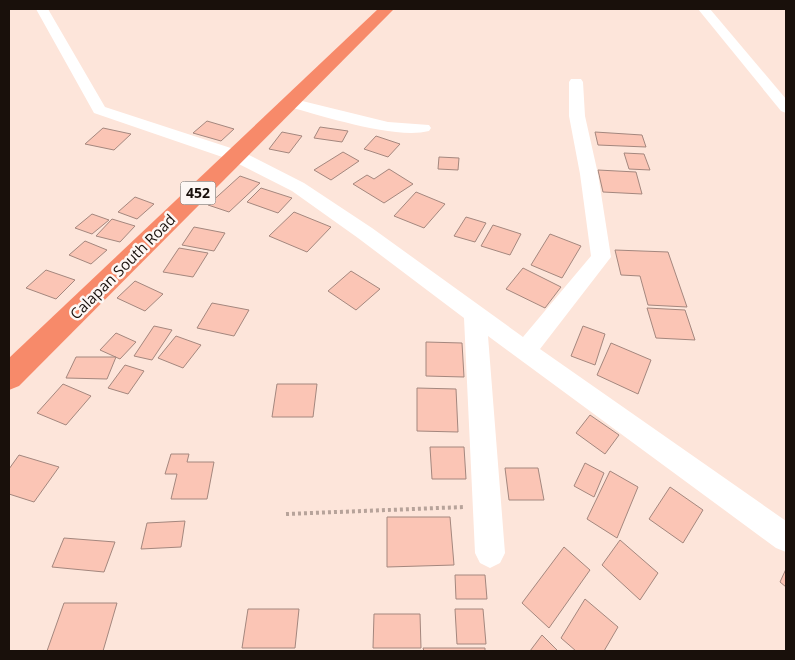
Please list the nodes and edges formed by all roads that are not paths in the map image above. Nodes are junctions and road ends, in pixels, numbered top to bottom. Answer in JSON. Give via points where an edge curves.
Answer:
{"nodes":[{"id":1,"x":42,"y":9,"type":"edge"},
{"id":2,"x":386,"y":9,"type":"edge"},
{"id":3,"x":704,"y":9,"type":"edge"},
{"id":4,"x":576,"y":82,"type":"dead end"},
{"id":5,"x":290,"y":103,"type":"junction"},
{"id":6,"x":786,"y":108,"type":"edge"},
{"id":7,"x":423,"y":128,"type":"dead end"},
{"id":8,"x":237,"y":156,"type":"junction"},
{"id":9,"x":475,"y":314,"type":"junction"},
{"id":10,"x":525,"y":351,"type":"junction"},
{"id":11,"x":9,"y":377,"type":"edge"},
{"id":12,"x":786,"y":538,"type":"edge"},
{"id":13,"x":490,"y":553,"type":"dead end"}],
"edges":[{"from":1,"to":8,"type":"street","via":[[99,110]]},
{"from":2,"to":5,"type":"highway","name":"Calapan South Road","number":"452"},
{"from":3,"to":6,"type":"street"},
{"from":4,"to":10,"type":"street","via":[[576,116],[589,174],[601,257]]},
{"from":5,"to":7,"type":"street","via":[[388,127]]},
{"from":5,"to":8,"type":"highway","name":"Calapan South Road","number":"452"},
{"from":8,"to":9,"type":"street","via":[[298,187]]},
{"from":8,"to":11,"type":"highway","name":"Calapan South Road","number":"452"},
{"from":9,"to":10,"type":"street"},
{"from":9,"to":13,"type":"street"},
{"from":10,"to":12,"type":"street"}]}
